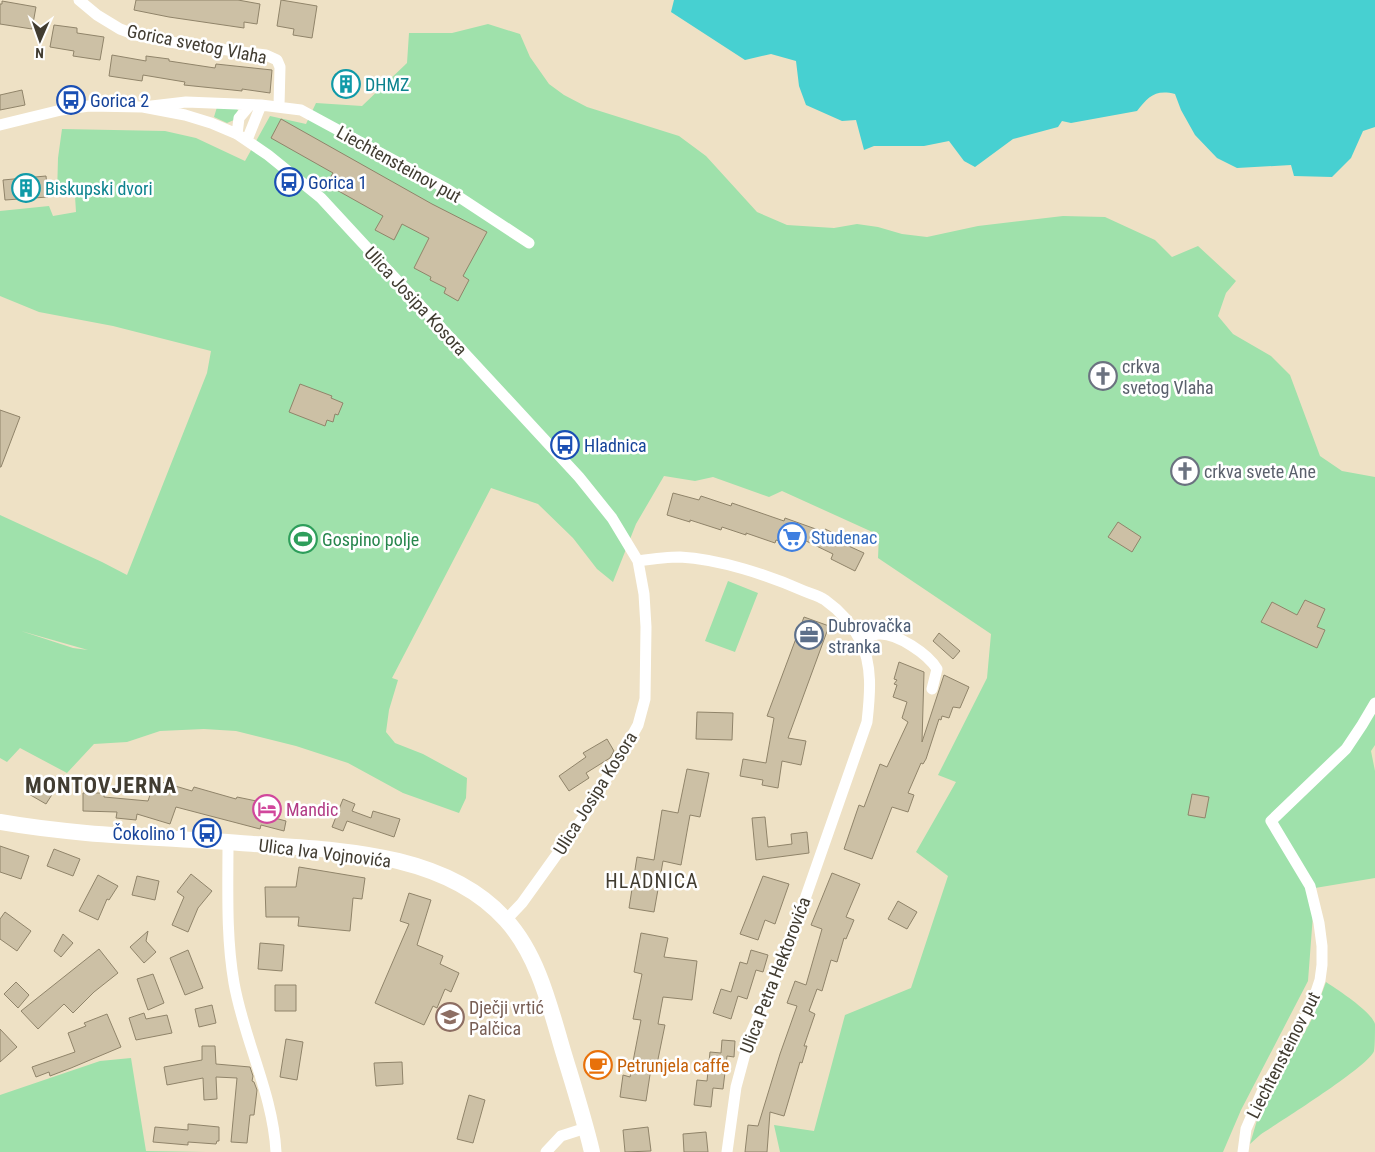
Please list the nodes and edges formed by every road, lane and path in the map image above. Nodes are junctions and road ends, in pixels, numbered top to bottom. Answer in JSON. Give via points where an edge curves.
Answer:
{"nodes":[{"id":1,"x":79,"y":0,"type":"edge"},
{"id":2,"x":256,"y":105,"type":"junction"},
{"id":3,"x":279,"y":106,"type":"junction"},
{"id":4,"x":143,"y":107,"type":"junction"},
{"id":5,"x":0,"y":125,"type":"edge"},
{"id":6,"x":242,"y":137,"type":"junction"},
{"id":7,"x":530,"y":243,"type":"dead end"},
{"id":8,"x":638,"y":562,"type":"junction"},
{"id":9,"x":860,"y":640,"type":"junction"},
{"id":10,"x":932,"y":689,"type":"dead end"},
{"id":11,"x":1375,"y":703,"type":"edge"},
{"id":12,"x":0,"y":822,"type":"edge"},
{"id":13,"x":228,"y":842,"type":"junction"},
{"id":14,"x":506,"y":920,"type":"junction"},
{"id":15,"x":586,"y":1128,"type":"junction"},
{"id":16,"x":276,"y":1152,"type":"edge"},
{"id":17,"x":546,"y":1152,"type":"edge"},
{"id":18,"x":592,"y":1152,"type":"edge"},
{"id":19,"x":727,"y":1152,"type":"edge"},
{"id":20,"x":1243,"y":1152,"type":"edge"}],
"edges":[{"from":1,"to":3,"type":"street","name":"Gorica svetog Vlaha","via":[[97,15],[136,35],[266,55],[278,60]]},
{"from":2,"to":3,"type":"street","name":"Liechtensteinov put"},
{"from":2,"to":4,"type":"street","name":"Liechtensteinov put","via":[[186,102]]},
{"from":2,"to":6,"type":"street"},
{"from":3,"to":7,"type":"street","name":"Liechtensteinov put","via":[[301,110],[320,119],[447,189]]},
{"from":4,"to":5,"type":"street","name":"Liechtensteinov put","via":[[89,106]]},
{"from":4,"to":6,"type":"street","name":"Ulica Josipa Kosora","via":[[185,115]]},
{"from":6,"to":8,"type":"street","name":"Ulica Josipa Kosora","via":[[328,205],[579,477],[612,518]]},
{"from":8,"to":9,"type":"street","via":[[657,558],[693,559],[787,583],[824,599],[846,619]]},
{"from":8,"to":14,"type":"street","name":"Ulica Josipa Kosora","via":[[644,594],[647,656],[645,699],[638,725],[583,818],[522,903]]},
{"from":9,"to":10,"type":"street","via":[[879,634],[898,638],[916,648],[937,669]]},
{"from":9,"to":19,"type":"street","name":"Ulica Petra Hektorovića","via":[[871,692],[867,722],[785,956],[750,1035],[736,1087]]},
{"from":11,"to":20,"type":"street","name":"Liechtensteinov put","via":[[1346,749],[1271,820],[1310,886],[1319,923],[1322,965],[1310,1010],[1262,1092],[1246,1129]]},
{"from":12,"to":13,"type":"main road","name":"Ulica Iva Vojnovića"},
{"from":13,"to":14,"type":"main road","name":"Ulica Iva Vojnovića","via":[[350,852],[399,861],[472,891]]},
{"from":13,"to":16,"type":"street","via":[[229,928],[234,983],[265,1095]]},
{"from":14,"to":15,"type":"main road","name":"Ulica Iva Vojnovića","via":[[519,936],[542,985]]},
{"from":15,"to":17,"type":"street","via":[[561,1136]]},
{"from":15,"to":18,"type":"main road","name":"Ulica Iva Vojnovića"}]}
